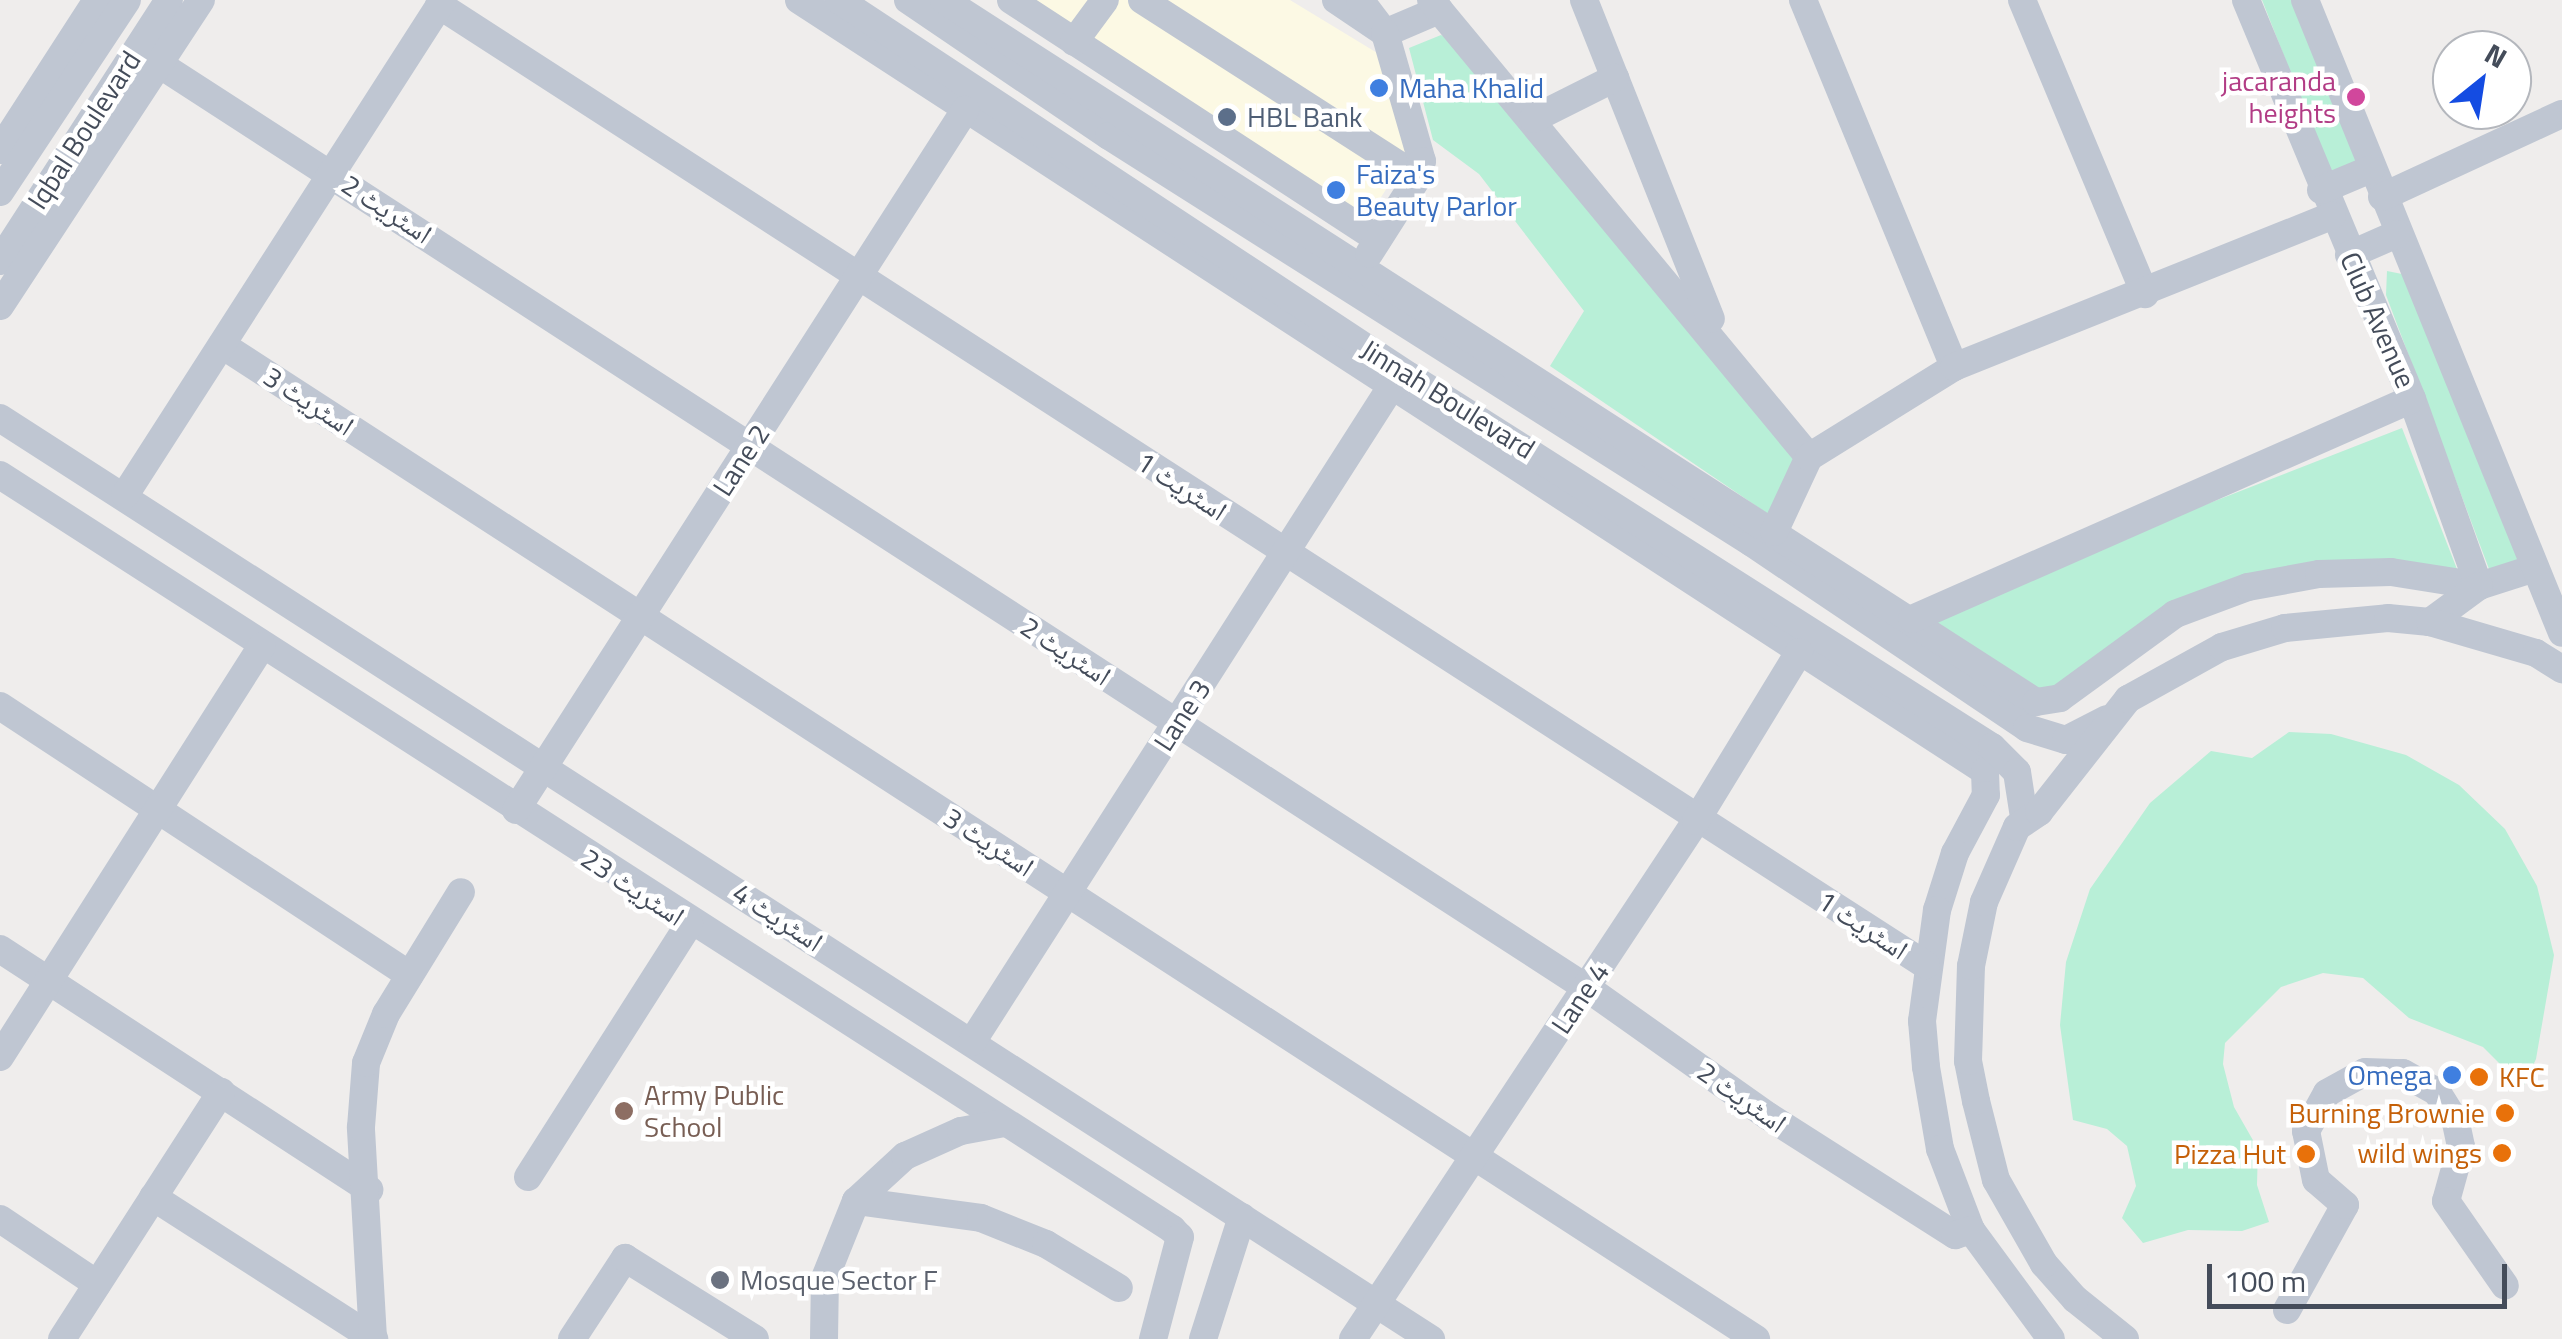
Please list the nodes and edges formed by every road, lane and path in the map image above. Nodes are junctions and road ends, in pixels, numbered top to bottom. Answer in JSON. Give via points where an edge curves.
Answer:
{"nodes":[{"id":1,"x":96,"y":0,"type":"edge"},
{"id":2,"x":127,"y":0,"type":"edge"},
{"id":3,"x":169,"y":0,"type":"edge"},
{"id":4,"x":201,"y":0,"type":"edge"},
{"id":5,"x":798,"y":0,"type":"edge"},
{"id":6,"x":839,"y":0,"type":"edge"},
{"id":7,"x":908,"y":0,"type":"edge"},
{"id":8,"x":944,"y":0,"type":"edge"},
{"id":9,"x":1011,"y":0,"type":"edge"},
{"id":10,"x":1106,"y":0,"type":"edge"},
{"id":11,"x":1142,"y":0,"type":"edge"},
{"id":12,"x":1336,"y":0,"type":"edge"},
{"id":13,"x":1360,"y":0,"type":"edge"},
{"id":14,"x":1584,"y":0,"type":"edge"},
{"id":15,"x":1803,"y":0,"type":"edge"},
{"id":16,"x":2022,"y":0,"type":"edge"},
{"id":17,"x":2246,"y":0,"type":"edge"},
{"id":18,"x":2305,"y":0,"type":"edge"},
{"id":19,"x":441,"y":3,"type":"edge"},
{"id":20,"x":1435,"y":5,"type":"edge"},
{"id":21,"x":1386,"y":33,"type":"junction"},
{"id":22,"x":1074,"y":42,"type":"junction"},
{"id":23,"x":159,"y":64,"type":"junction"},
{"id":24,"x":1615,"y":78,"type":"junction"},
{"id":25,"x":965,"y":110,"type":"junction"},
{"id":26,"x":2562,"y":114,"type":"edge"},
{"id":27,"x":1533,"y":119,"type":"junction"},
{"id":28,"x":6,"y":156,"type":"edge"},
{"id":29,"x":2371,"y":168,"type":"junction"},
{"id":30,"x":332,"y":173,"type":"junction"},
{"id":31,"x":1418,"y":176,"type":"junction"},
{"id":32,"x":0,"y":192,"type":"edge"},
{"id":33,"x":58,"y":192,"type":"junction"},
{"id":34,"x":2382,"y":197,"type":"junction"},
{"id":35,"x":2326,"y":203,"type":"junction"},
{"id":36,"x":2397,"y":234,"type":"junction"},
{"id":37,"x":1378,"y":239,"type":"junction"},
{"id":38,"x":2349,"y":255,"type":"junction"},
{"id":39,"x":0,"y":261,"type":"edge"},
{"id":40,"x":1362,"y":265,"type":"junction"},
{"id":41,"x":858,"y":278,"type":"junction"},
{"id":42,"x":2145,"y":294,"type":"junction"},
{"id":43,"x":0,"y":306,"type":"edge"},
{"id":44,"x":1720,"y":343,"type":"junction"},
{"id":45,"x":222,"y":344,"type":"junction"},
{"id":46,"x":1954,"y":367,"type":"junction"},
{"id":47,"x":1391,"y":387,"type":"junction"},
{"id":48,"x":2412,"y":398,"type":"junction"},
{"id":49,"x":0,"y":418,"type":"edge"},
{"id":50,"x":750,"y":445,"type":"junction"},
{"id":51,"x":1809,"y":457,"type":"junction"},
{"id":52,"x":0,"y":475,"type":"edge"},
{"id":53,"x":124,"y":495,"type":"junction"},
{"id":54,"x":1774,"y":532,"type":"junction"},
{"id":55,"x":1285,"y":552,"type":"junction"},
{"id":56,"x":2535,"y":568,"type":"junction"},
{"id":57,"x":2479,"y":586,"type":"junction"},
{"id":58,"x":641,"y":616,"type":"junction"},
{"id":59,"x":1912,"y":619,"type":"junction"},
{"id":60,"x":2430,"y":622,"type":"junction"},
{"id":61,"x":2559,"y":624,"type":"edge"},
{"id":62,"x":262,"y":646,"type":"junction"},
{"id":63,"x":1798,"y":652,"type":"junction"},
{"id":64,"x":2562,"y":670,"type":"edge"},
{"id":65,"x":0,"y":706,"type":"edge"},
{"id":66,"x":2107,"y":718,"type":"junction"},
{"id":67,"x":1176,"y":723,"type":"junction"},
{"id":68,"x":544,"y":766,"type":"junction"},
{"id":69,"x":157,"y":810,"type":"junction"},
{"id":70,"x":516,"y":810,"type":"junction"},
{"id":71,"x":2024,"y":817,"type":"junction"},
{"id":72,"x":1696,"y":822,"type":"junction"},
{"id":73,"x":461,"y":892,"type":"dead end"},
{"id":74,"x":1068,"y":893,"type":"junction"},
{"id":75,"x":689,"y":924,"type":"junction"},
{"id":76,"x":0,"y":949,"type":"edge"},
{"id":77,"x":1926,"y":965,"type":"junction"},
{"id":78,"x":410,"y":975,"type":"junction"},
{"id":79,"x":49,"y":980,"type":"junction"},
{"id":80,"x":1588,"y":988,"type":"junction"},
{"id":81,"x":972,"y":1042,"type":"junction"},
{"id":82,"x":0,"y":1057,"type":"edge"},
{"id":83,"x":1968,"y":1061,"type":"junction"},
{"id":84,"x":1926,"y":1067,"type":"junction"},
{"id":85,"x":221,"y":1092,"type":"junction"},
{"id":86,"x":1004,"y":1124,"type":"junction"},
{"id":87,"x":1472,"y":1155,"type":"junction"},
{"id":88,"x":528,"y":1177,"type":"dead end"},
{"id":89,"x":369,"y":1190,"type":"junction"},
{"id":90,"x":153,"y":1198,"type":"junction"},
{"id":91,"x":856,"y":1201,"type":"junction"},
{"id":92,"x":1242,"y":1217,"type":"junction"},
{"id":93,"x":0,"y":1219,"type":"edge"},
{"id":94,"x":1970,"y":1230,"type":"junction"},
{"id":95,"x":97,"y":1284,"type":"junction"},
{"id":96,"x":2504,"y":1286,"type":"dead end"},
{"id":97,"x":1119,"y":1288,"type":"dead end"},
{"id":98,"x":1376,"y":1303,"type":"junction"},
{"id":99,"x":2287,"y":1310,"type":"dead end"},
{"id":100,"x":2120,"y":1338,"type":"edge"},
{"id":101,"x":62,"y":1339,"type":"edge"},
{"id":102,"x":373,"y":1339,"type":"edge"},
{"id":103,"x":572,"y":1339,"type":"edge"},
{"id":104,"x":755,"y":1339,"type":"edge"},
{"id":105,"x":824,"y":1339,"type":"edge"},
{"id":106,"x":1153,"y":1339,"type":"edge"},
{"id":107,"x":1203,"y":1339,"type":"edge"},
{"id":108,"x":1353,"y":1339,"type":"edge"},
{"id":109,"x":1431,"y":1339,"type":"edge"},
{"id":110,"x":1756,"y":1339,"type":"edge"},
{"id":111,"x":2051,"y":1339,"type":"edge"}],
"edges":[{"from":1,"to":28,"type":"street"},
{"from":2,"to":28,"type":"street","name":"Iqbal Boulevard"},
{"from":3,"to":33,"type":"street","name":"Iqbal Boulevard"},
{"from":4,"to":23,"type":"street"},
{"from":5,"to":25,"type":"street"},
{"from":6,"to":71,"type":"street","name":"Jinnah Boulevard","via":[[1409,376],[1992,746],[2017,772]]},
{"from":7,"to":66,"type":"street","name":"Jinnah Boulevard","via":[[1109,136],[1752,543],[2027,728],[2066,740]]},
{"from":8,"to":40,"type":"street"},
{"from":9,"to":22,"type":"street"},
{"from":10,"to":22,"type":"street"},
{"from":11,"to":31,"type":"street"},
{"from":12,"to":21,"type":"street"},
{"from":13,"to":21,"type":"street"},
{"from":14,"to":24,"type":"street"},
{"from":15,"to":46,"type":"street"},
{"from":16,"to":42,"type":"street"},
{"from":17,"to":35,"type":"street","name":"Club Avenue"},
{"from":18,"to":29,"type":"street","name":"Club Avenue"},
{"from":19,"to":30,"type":"street"},
{"from":19,"to":41,"type":"street","name":"اسٹریٹ 1"},
{"from":20,"to":21,"type":"street"},
{"from":20,"to":27,"type":"street"},
{"from":21,"to":31,"type":"street","via":[[1420,137]]},
{"from":22,"to":37,"type":"street"},
{"from":23,"to":30,"type":"street","name":"اسٹریٹ 2"},
{"from":23,"to":33,"type":"street"},
{"from":24,"to":27,"type":"street"},
{"from":24,"to":44,"type":"street"},
{"from":25,"to":41,"type":"street","name":"Lane 2"},
{"from":25,"to":47,"type":"street"},
{"from":26,"to":34,"type":"street"},
{"from":27,"to":44,"type":"street"},
{"from":28,"to":32,"type":"street","name":"Iqbal Boulevard"},
{"from":29,"to":34,"type":"street","name":"Club Avenue"},
{"from":29,"to":35,"type":"street"},
{"from":30,"to":45,"type":"street"},
{"from":30,"to":50,"type":"street","name":"اسٹریٹ 2"},
{"from":31,"to":37,"type":"street"},
{"from":33,"to":39,"type":"street","name":"Iqbal Boulevard"},
{"from":33,"to":43,"type":"street"},
{"from":34,"to":36,"type":"street","name":"Club Avenue"},
{"from":35,"to":38,"type":"street","name":"Club Avenue"},
{"from":35,"to":42,"type":"street"},
{"from":36,"to":38,"type":"street"},
{"from":36,"to":56,"type":"street","name":"Club Avenue"},
{"from":37,"to":40,"type":"street"},
{"from":38,"to":48,"type":"street","name":"Club Avenue"},
{"from":40,"to":54,"type":"street"},
{"from":41,"to":50,"type":"street","name":"Lane 2"},
{"from":41,"to":55,"type":"street","name":"اسٹریٹ 1"},
{"from":42,"to":46,"type":"street"},
{"from":44,"to":51,"type":"street"},
{"from":45,"to":53,"type":"street"},
{"from":45,"to":58,"type":"street","name":"اسٹریٹ 3"},
{"from":46,"to":51,"type":"street"},
{"from":47,"to":55,"type":"street","name":"Lane 3"},
{"from":47,"to":63,"type":"street"},
{"from":48,"to":57,"type":"street","name":"Club Avenue"},
{"from":48,"to":59,"type":"street"},
{"from":49,"to":53,"type":"street","name":"اسٹریٹ 4"},
{"from":50,"to":58,"type":"street","name":"Lane 2"},
{"from":50,"to":67,"type":"street","name":"اسٹریٹ 2"},
{"from":51,"to":54,"type":"street"},
{"from":52,"to":62,"type":"street","name":"اسٹریٹ 23"},
{"from":53,"to":68,"type":"street","name":"اسٹریٹ 4"},
{"from":54,"to":59,"type":"street"},
{"from":55,"to":67,"type":"street","name":"Lane 3"},
{"from":55,"to":72,"type":"street","name":"اسٹریٹ 1"},
{"from":56,"to":57,"type":"street"},
{"from":56,"to":61,"type":"street","name":"Club Avenue"},
{"from":57,"to":59,"type":"street","via":[[2391,572],[2319,574],[2248,588],[2175,614],[2048,704]]},
{"from":57,"to":60,"type":"street"},
{"from":58,"to":68,"type":"street","name":"Lane 2"},
{"from":58,"to":74,"type":"street","name":"اسٹریٹ 3"},
{"from":60,"to":64,"type":"street","via":[[2536,653]]},
{"from":60,"to":66,"type":"street","via":[[2388,618],[2285,628],[2238,642],[2146,687]]},
{"from":62,"to":69,"type":"street"},
{"from":62,"to":70,"type":"street","name":"اسٹریٹ 23"},
{"from":63,"to":72,"type":"street","name":"Lane 4"},
{"from":63,"to":77,"type":"street","via":[[1990,780],[1955,854]]},
{"from":65,"to":69,"type":"street"},
{"from":66,"to":71,"type":"street","via":[[2098,741],[2039,812]]},
{"from":67,"to":74,"type":"street","name":"Lane 3"},
{"from":67,"to":80,"type":"street","name":"اسٹریٹ 2"},
{"from":68,"to":70,"type":"street","name":"Lane 2"},
{"from":68,"to":81,"type":"street","name":"اسٹریٹ 4"},
{"from":69,"to":78,"type":"street"},
{"from":69,"to":79,"type":"street"},
{"from":70,"to":75,"type":"street","name":"اسٹریٹ 23"},
{"from":71,"to":83,"type":"street","via":[[1984,902],[1970,966]]},
{"from":72,"to":77,"type":"street","name":"اسٹریٹ 1"},
{"from":72,"to":80,"type":"street","name":"Lane 4"},
{"from":73,"to":78,"type":"street"},
{"from":74,"to":81,"type":"street","name":"Lane 3"},
{"from":74,"to":87,"type":"street","name":"اسٹریٹ 3"},
{"from":75,"to":86,"type":"street","name":"اسٹریٹ 23"},
{"from":75,"to":88,"type":"street"},
{"from":76,"to":79,"type":"street"},
{"from":77,"to":84,"type":"street"},
{"from":78,"to":89,"type":"street","via":[[366,1062],[361,1127]]},
{"from":79,"to":82,"type":"street"},
{"from":79,"to":85,"type":"street"},
{"from":80,"to":87,"type":"street","name":"Lane 4"},
{"from":80,"to":94,"type":"street","name":"اسٹریٹ 2","via":[[1939,1226],[1955,1235]]},
{"from":81,"to":92,"type":"street","name":"اسٹریٹ 4"},
{"from":83,"to":84,"type":"street"},
{"from":83,"to":100,"type":"street","via":[[1996,1180],[2075,1299]]},
{"from":84,"to":94,"type":"street","via":[[1940,1149]]},
{"from":85,"to":89,"type":"street"},
{"from":85,"to":90,"type":"street"},
{"from":86,"to":91,"type":"street","via":[[961,1131],[905,1156]]},
{"from":86,"to":106,"type":"street","name":"اسٹریٹ 23","via":[[1180,1238]]},
{"from":87,"to":98,"type":"street","name":"Lane 4"},
{"from":87,"to":110,"type":"street","name":"اسٹریٹ 3"},
{"from":89,"to":102,"type":"street"},
{"from":90,"to":95,"type":"street"},
{"from":90,"to":102,"type":"street"},
{"from":91,"to":97,"type":"street","via":[[982,1218],[1046,1244]]},
{"from":91,"to":105,"type":"street","via":[[825,1278]]},
{"from":92,"to":98,"type":"street","name":"اسٹریٹ 4"},
{"from":92,"to":107,"type":"street"},
{"from":93,"to":95,"type":"street"},
{"from":94,"to":111,"type":"street"},
{"from":95,"to":101,"type":"street"},
{"from":96,"to":99,"type":"street","via":[[2446,1202],[2461,1147],[2456,1123],[2437,1092],[2403,1073],[2366,1072],[2328,1093],[2306,1131],[2316,1180],[2345,1205]]},
{"from":98,"to":108,"type":"street","name":"Lane 4"},
{"from":98,"to":109,"type":"street","name":"اسٹریٹ 4"},
{"from":103,"to":104,"type":"street","via":[[625,1258]]}]}
